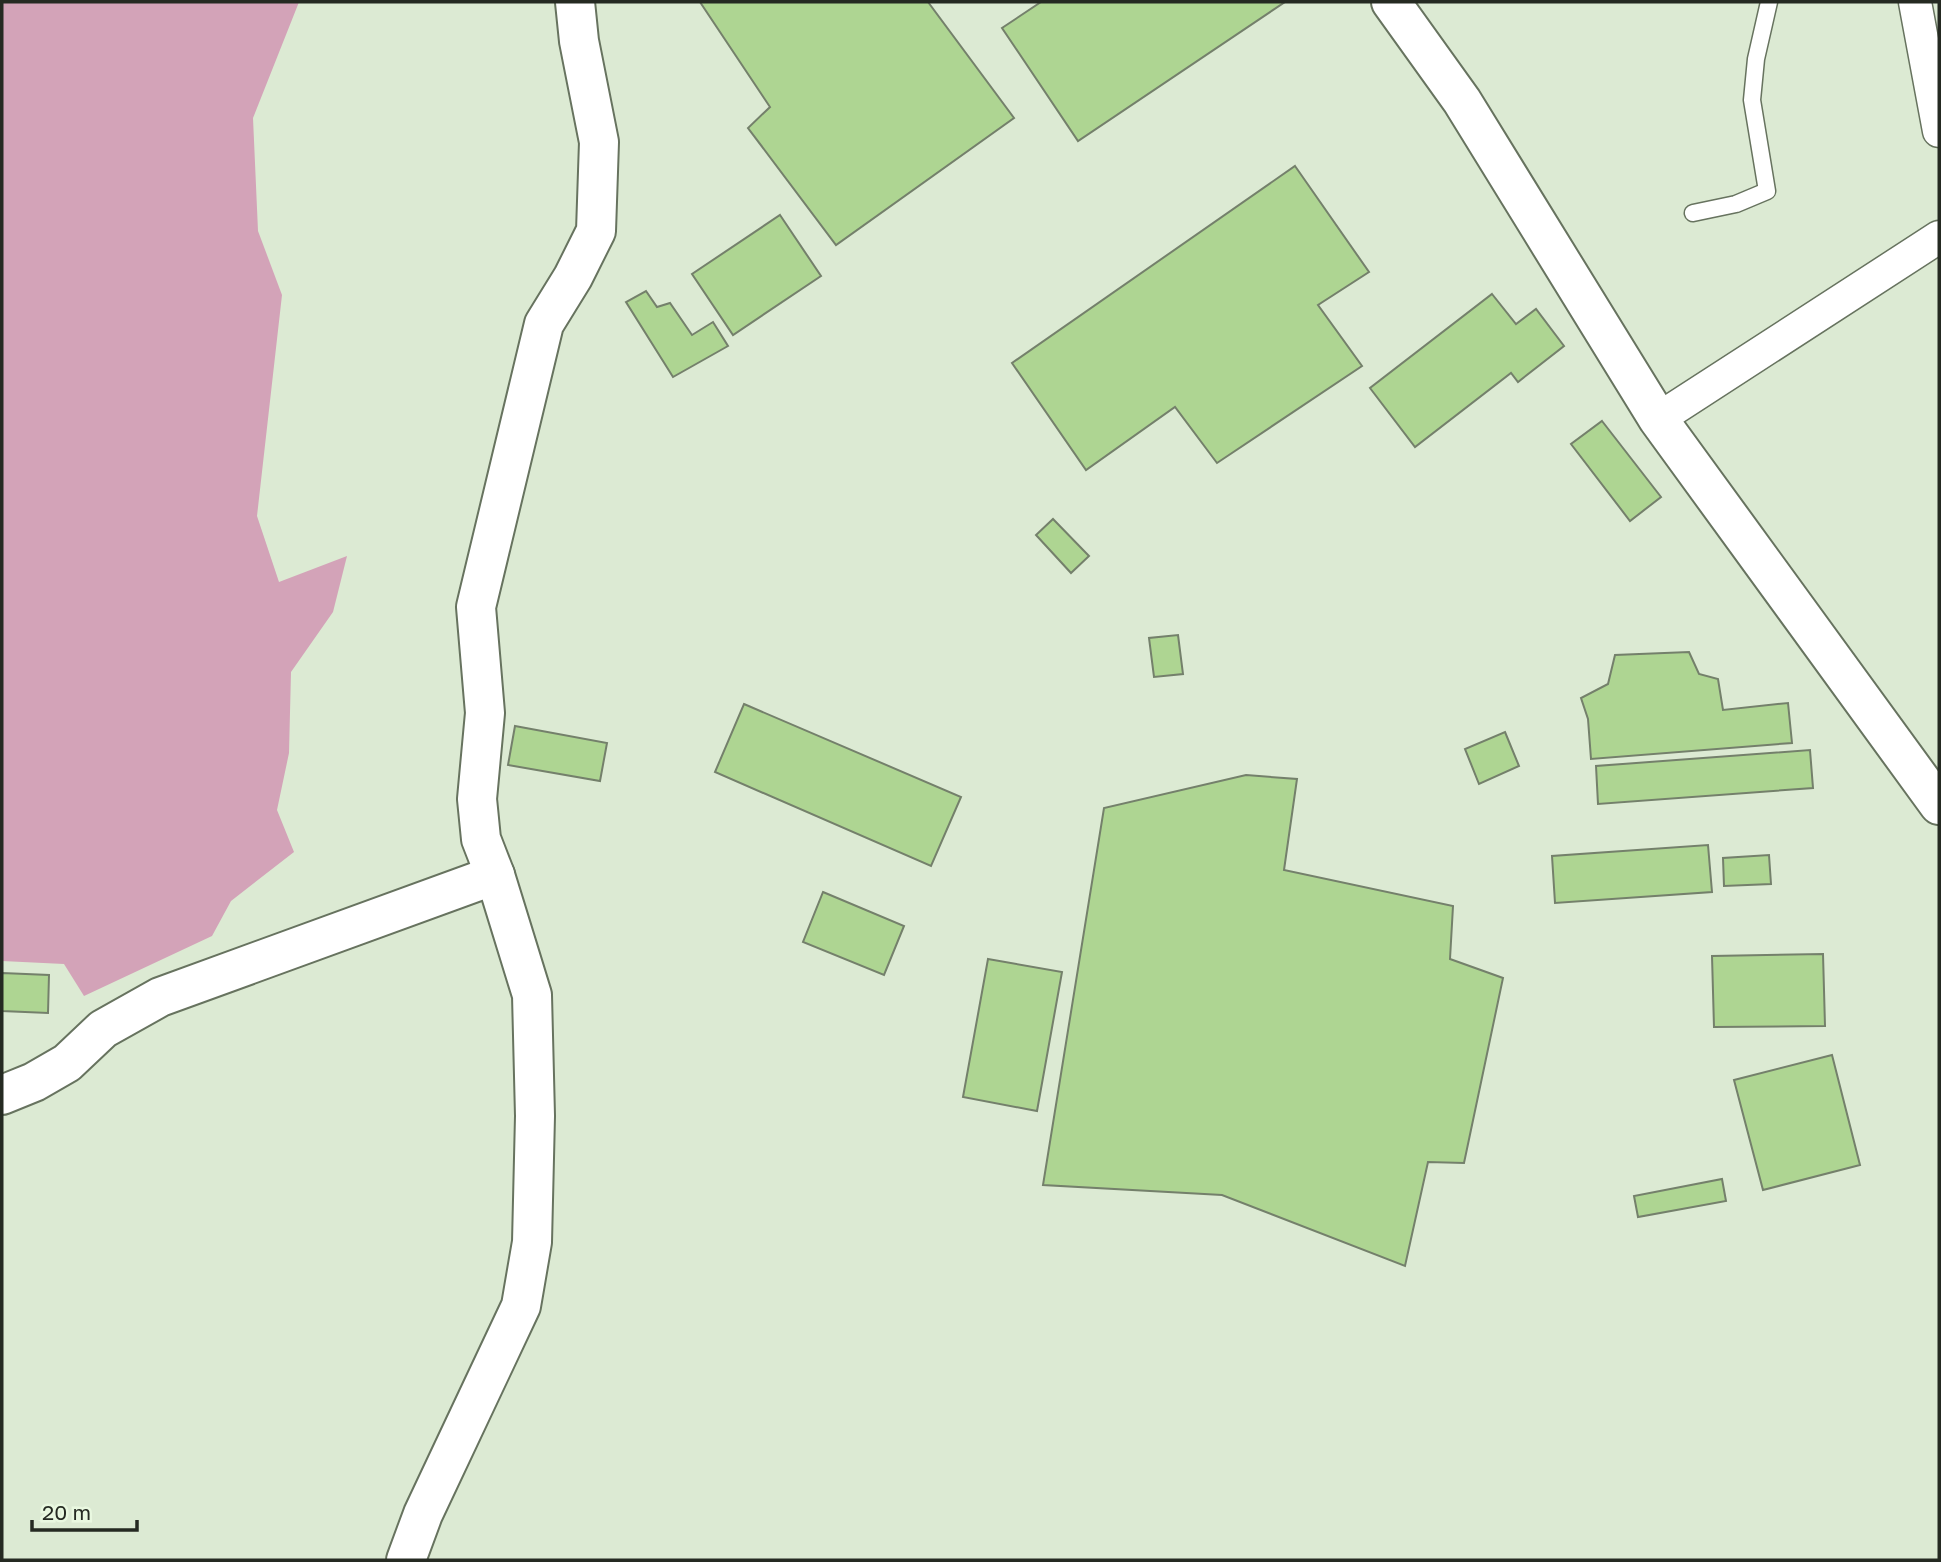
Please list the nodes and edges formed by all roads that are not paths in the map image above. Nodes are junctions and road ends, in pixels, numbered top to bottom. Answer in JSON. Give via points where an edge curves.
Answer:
{"nodes":[{"id":1,"x":575,"y":2,"type":"edge"},
{"id":2,"x":1391,"y":2,"type":"edge"},
{"id":3,"x":1769,"y":2,"type":"edge"},
{"id":4,"x":1915,"y":2,"type":"edge"},
{"id":5,"x":1939,"y":131,"type":"edge"},
{"id":6,"x":1693,"y":213,"type":"dead end"},
{"id":7,"x":1939,"y":237,"type":"edge"},
{"id":8,"x":1658,"y":419,"type":"junction"},
{"id":9,"x":1939,"y":805,"type":"edge"},
{"id":10,"x":495,"y":875,"type":"junction"},
{"id":11,"x":2,"y":1095,"type":"edge"},
{"id":12,"x":406,"y":1560,"type":"edge"}],
"edges":[{"from":1,"to":10,"type":"street","via":[[599,142],[596,231],[544,324],[476,607],[485,713],[477,799],[481,839]]},
{"from":2,"to":8,"type":"street","via":[[1462,101]]},
{"from":3,"to":6,"type":"lane","via":[[1752,100],[1767,191],[1736,204]]},
{"from":4,"to":5,"type":"street"},
{"from":7,"to":8,"type":"street"},
{"from":8,"to":9,"type":"street"},
{"from":10,"to":11,"type":"street","via":[[160,997],[103,1029],[67,1063]]},
{"from":10,"to":12,"type":"street","via":[[532,995],[536,1116],[532,1242],[521,1306]]}]}
